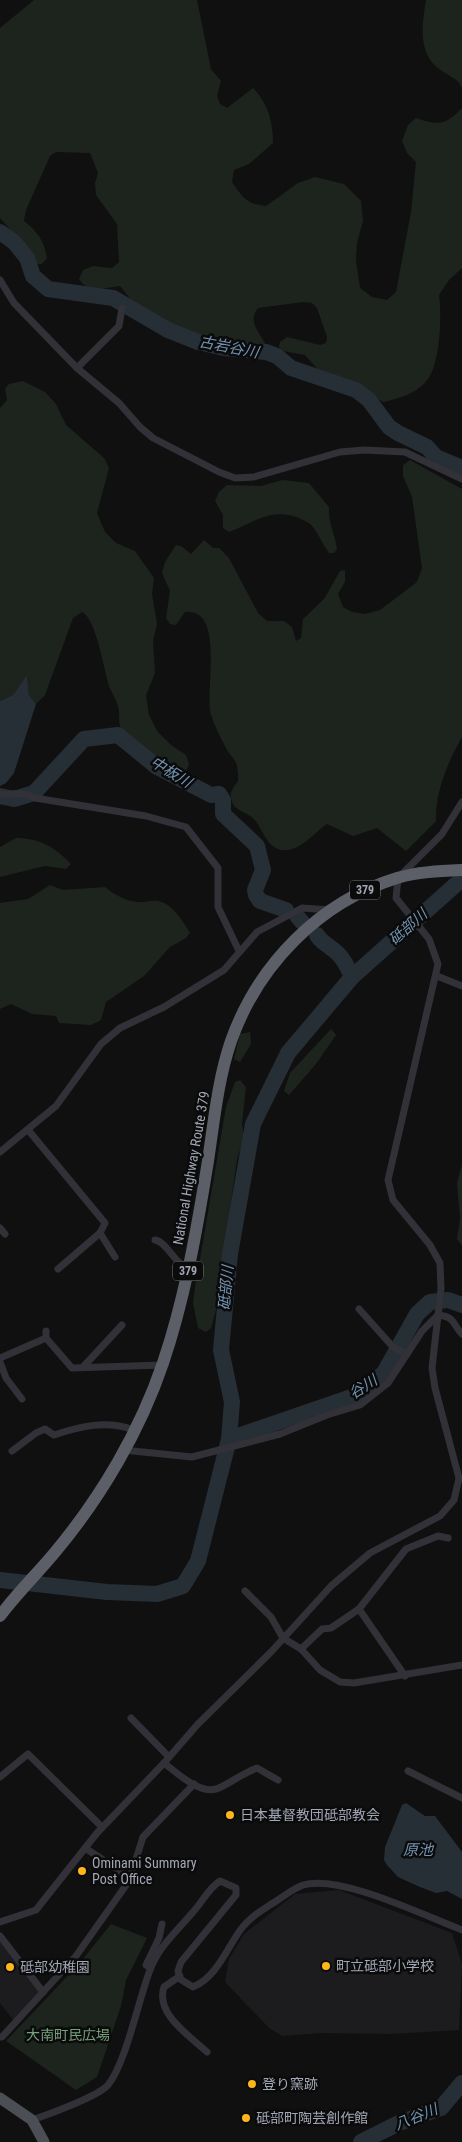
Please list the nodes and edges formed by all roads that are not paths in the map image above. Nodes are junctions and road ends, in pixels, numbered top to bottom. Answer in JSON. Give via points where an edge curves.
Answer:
{"nodes":[{"id":1,"x":0,"y":280,"type":"edge"},
{"id":2,"x":122,"y":308,"type":"dead end"},
{"id":3,"x":77,"y":368,"type":"junction"},
{"id":4,"x":462,"y":479,"type":"edge"},
{"id":5,"x":0,"y":794,"type":"edge"},
{"id":6,"x":462,"y":802,"type":"edge"},
{"id":7,"x":462,"y":870,"type":"edge"},
{"id":8,"x":398,"y":878,"type":"junction"},
{"id":9,"x":330,"y":910,"type":"junction"},
{"id":10,"x":239,"y":951,"type":"junction"},
{"id":11,"x":437,"y":976,"type":"junction"},
{"id":12,"x":462,"y":986,"type":"edge"},
{"id":13,"x":29,"y":1131,"type":"junction"},
{"id":14,"x":0,"y":1152,"type":"edge"},
{"id":15,"x":0,"y":1228,"type":"edge"},
{"id":16,"x":100,"y":1233,"type":"junction"},
{"id":17,"x":5,"y":1234,"type":"dead end"},
{"id":18,"x":155,"y":1240,"type":"dead end"},
{"id":19,"x":115,"y":1257,"type":"dead end"},
{"id":20,"x":58,"y":1269,"type":"dead end"},
{"id":21,"x":188,"y":1269,"type":"junction"},
{"id":22,"x":359,"y":1309,"type":"dead end"},
{"id":23,"x":438,"y":1312,"type":"junction"},
{"id":24,"x":122,"y":1325,"type":"dead end"},
{"id":25,"x":462,"y":1334,"type":"edge"},
{"id":26,"x":405,"y":1354,"type":"junction"},
{"id":27,"x":0,"y":1358,"type":"edge"},
{"id":28,"x":0,"y":1362,"type":"edge"},
{"id":29,"x":162,"y":1365,"type":"junction"},
{"id":30,"x":84,"y":1366,"type":"junction"},
{"id":31,"x":22,"y":1399,"type":"dead end"},
{"id":32,"x":134,"y":1430,"type":"junction"},
{"id":33,"x":123,"y":1450,"type":"junction"},
{"id":34,"x":12,"y":1451,"type":"dead end"},
{"id":35,"x":448,"y":1538,"type":"dead end"},
{"id":36,"x":245,"y":1591,"type":"dead end"},
{"id":37,"x":359,"y":1609,"type":"junction"},
{"id":38,"x":1,"y":1614,"type":"edge"},
{"id":39,"x":283,"y":1638,"type":"junction"},
{"id":40,"x":300,"y":1649,"type":"junction"},
{"id":41,"x":462,"y":1665,"type":"edge"},
{"id":42,"x":405,"y":1676,"type":"junction"},
{"id":43,"x":131,"y":1718,"type":"dead end"},
{"id":44,"x":167,"y":1760,"type":"junction"},
{"id":45,"x":408,"y":1771,"type":"dead end"},
{"id":46,"x":0,"y":1775,"type":"edge"},
{"id":47,"x":278,"y":1780,"type":"dead end"},
{"id":48,"x":194,"y":1784,"type":"junction"},
{"id":49,"x":462,"y":1798,"type":"edge"},
{"id":50,"x":102,"y":1827,"type":"junction"},
{"id":51,"x":85,"y":1848,"type":"junction"},
{"id":52,"x":129,"y":1876,"type":"junction"},
{"id":53,"x":0,"y":1920,"type":"edge"},
{"id":54,"x":162,"y":1924,"type":"dead end"},
{"id":55,"x":462,"y":1930,"type":"edge"},
{"id":56,"x":0,"y":1936,"type":"edge"},
{"id":57,"x":150,"y":1968,"type":"junction"},
{"id":58,"x":180,"y":1976,"type":"junction"},
{"id":59,"x":43,"y":1992,"type":"junction"},
{"id":60,"x":0,"y":2037,"type":"edge"},
{"id":61,"x":207,"y":2052,"type":"dead end"},
{"id":62,"x":0,"y":2098,"type":"edge"},
{"id":63,"x":32,"y":2120,"type":"junction"},
{"id":64,"x":44,"y":2142,"type":"edge"}],
"edges":[{"from":1,"to":3,"type":"street","via":[[14,303]]},
{"from":2,"to":3,"type":"street","via":[[119,326]]},
{"from":3,"to":4,"type":"street","via":[[119,403],[153,438],[235,478],[254,477],[340,452],[364,450],[405,452]]},
{"from":5,"to":10,"type":"street","via":[[24,792],[35,798],[146,816],[186,827],[218,868],[218,907]]},
{"from":6,"to":8,"type":"street","via":[[442,834]]},
{"from":7,"to":8,"type":"highway","name":"National Highway Route 379","number":"379"},
{"from":8,"to":9,"type":"highway","name":"National Highway Route 379","number":"379","via":[[363,891]]},
{"from":8,"to":11,"type":"street","via":[[396,898],[428,939],[438,964]]},
{"from":9,"to":10,"type":"street","via":[[302,908],[257,932]]},
{"from":9,"to":21,"type":"highway","name":"National Highway Route 379","number":"379","via":[[297,937],[269,968],[238,1022],[223,1065]]},
{"from":10,"to":13,"type":"street","via":[[224,970],[164,1007],[120,1028],[101,1044],[56,1106]]},
{"from":11,"to":12,"type":"street"},
{"from":11,"to":23,"type":"street","via":[[388,1180],[389,1192],[396,1205],[436,1253],[441,1270]]},
{"from":13,"to":14,"type":"street"},
{"from":13,"to":16,"type":"street","via":[[105,1223]]},
{"from":15,"to":17,"type":"street"},
{"from":16,"to":19,"type":"street"},
{"from":16,"to":20,"type":"street"},
{"from":18,"to":21,"type":"street","via":[[162,1242],[171,1256]]},
{"from":21,"to":29,"type":"highway","name":"National Highway Route 379","number":"379","via":[[180,1309]]},
{"from":22,"to":26,"type":"street","via":[[394,1347]]},
{"from":23,"to":25,"type":"street","via":[[455,1322]]},
{"from":23,"to":26,"type":"street"},
{"from":23,"to":39,"type":"street","via":[[432,1368],[459,1478],[454,1500],[440,1516],[370,1553],[331,1586]]},
{"from":24,"to":30,"type":"street"},
{"from":26,"to":33,"type":"street","via":[[388,1383],[360,1406],[235,1447],[192,1457]]},
{"from":27,"to":30,"type":"street","via":[[46,1334],[72,1368]]},
{"from":28,"to":31,"type":"street","via":[[6,1378]]},
{"from":29,"to":30,"type":"street"},
{"from":29,"to":32,"type":"highway","name":"National Highway Route 379","number":"379"},
{"from":32,"to":33,"type":"highway","name":"National Highway Route 379","number":"379"},
{"from":32,"to":34,"type":"street","via":[[119,1424],[91,1424],[54,1435],[45,1429]]},
{"from":33,"to":38,"type":"highway","name":"National Highway Route 379","number":"379","via":[[81,1518]]},
{"from":35,"to":37,"type":"street","via":[[438,1536],[406,1549]]},
{"from":36,"to":39,"type":"street","via":[[271,1616]]},
{"from":37,"to":40,"type":"street","via":[[331,1628],[322,1629]]},
{"from":37,"to":42,"type":"street"},
{"from":39,"to":40,"type":"street"},
{"from":39,"to":44,"type":"street"},
{"from":40,"to":42,"type":"street","via":[[320,1670],[340,1682]]},
{"from":41,"to":42,"type":"street"},
{"from":43,"to":44,"type":"street"},
{"from":44,"to":48,"type":"street","via":[[179,1775]]},
{"from":44,"to":50,"type":"street"},
{"from":45,"to":49,"type":"street"},
{"from":46,"to":50,"type":"street","via":[[28,1754]]},
{"from":47,"to":48,"type":"street","via":[[257,1768],[217,1789]]},
{"from":48,"to":52,"type":"street","via":[[143,1837]]},
{"from":50,"to":51,"type":"street"},
{"from":51,"to":52,"type":"street"},
{"from":51,"to":53,"type":"street","via":[[36,1910]]},
{"from":52,"to":59,"type":"street","via":[[129,1881],[76,1956]]},
{"from":54,"to":57,"type":"street","via":[[146,1965]]},
{"from":55,"to":58,"type":"street","via":[[350,1888],[312,1884],[295,1888],[248,1921],[201,1984],[193,1987]]},
{"from":56,"to":59,"type":"street"},
{"from":57,"to":58,"type":"street","via":[[212,1887],[220,1881],[228,1883],[236,1888],[236,1895],[181,1962]]},
{"from":57,"to":63,"type":"street","via":[[109,2084]]},
{"from":58,"to":61,"type":"street","via":[[164,1987],[161,1994],[164,2003],[174,2022]]},
{"from":59,"to":60,"type":"street"},
{"from":62,"to":63,"type":"main road"},
{"from":63,"to":64,"type":"main road"}]}
